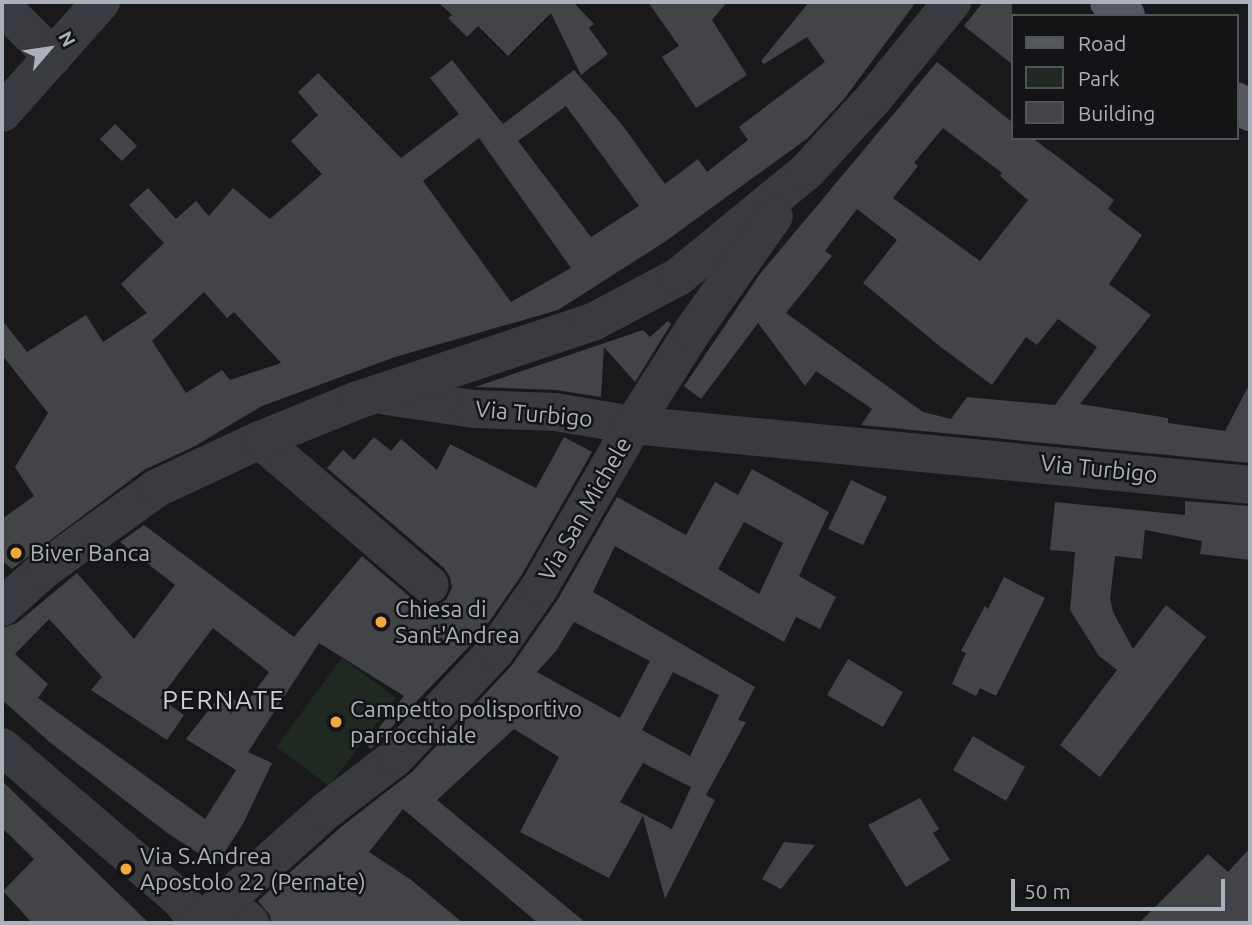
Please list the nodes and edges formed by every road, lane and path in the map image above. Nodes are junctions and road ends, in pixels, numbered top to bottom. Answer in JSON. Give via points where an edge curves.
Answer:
{"nodes":[{"id":1,"x":101,"y":2,"type":"edge"},
{"id":2,"x":952,"y":2,"type":"edge"},
{"id":3,"x":1108,"y":2,"type":"edge"},
{"id":4,"x":2,"y":6,"type":"edge"},
{"id":5,"x":1123,"y":14,"type":"edge"},
{"id":6,"x":53,"y":57,"type":"junction"},
{"id":7,"x":2,"y":113,"type":"edge"},
{"id":8,"x":806,"y":172,"type":"junction"},
{"id":9,"x":678,"y":277,"type":"junction"},
{"id":10,"x":716,"y":296,"type":"junction"},
{"id":11,"x":379,"y":394,"type":"junction"},
{"id":12,"x":634,"y":425,"type":"junction"},
{"id":13,"x":260,"y":440,"type":"junction"},
{"id":14,"x":1250,"y":485,"type":"edge"},
{"id":15,"x":430,"y":585,"type":"dead end"},
{"id":16,"x":2,"y":607,"type":"edge"},
{"id":17,"x":2,"y":747,"type":"edge"},
{"id":18,"x":218,"y":918,"type":"edge"}],
"edges":[{"from":1,"to":6,"type":"street"},
{"from":2,"to":8,"type":"street"},
{"from":3,"to":5,"type":"main road"},
{"from":4,"to":6,"type":"street"},
{"from":6,"to":7,"type":"street"},
{"from":8,"to":9,"type":"street"},
{"from":8,"to":10,"type":"street","name":"Via San Michele"},
{"from":9,"to":10,"type":"street"},
{"from":9,"to":11,"type":"street","via":[[593,323]]},
{"from":10,"to":12,"type":"street","name":"Via San Michele"},
{"from":11,"to":12,"type":"street","name":"Via Turbigo"},
{"from":11,"to":13,"type":"street"},
{"from":12,"to":14,"type":"street","name":"Via Turbigo"},
{"from":12,"to":18,"type":"street","name":"Via San Michele","via":[[539,589],[496,650],[396,757],[327,810]]},
{"from":13,"to":15,"type":"street"},
{"from":13,"to":16,"type":"street","via":[[157,488],[46,568]]},
{"from":17,"to":18,"type":"street","via":[[179,898]]}]}
